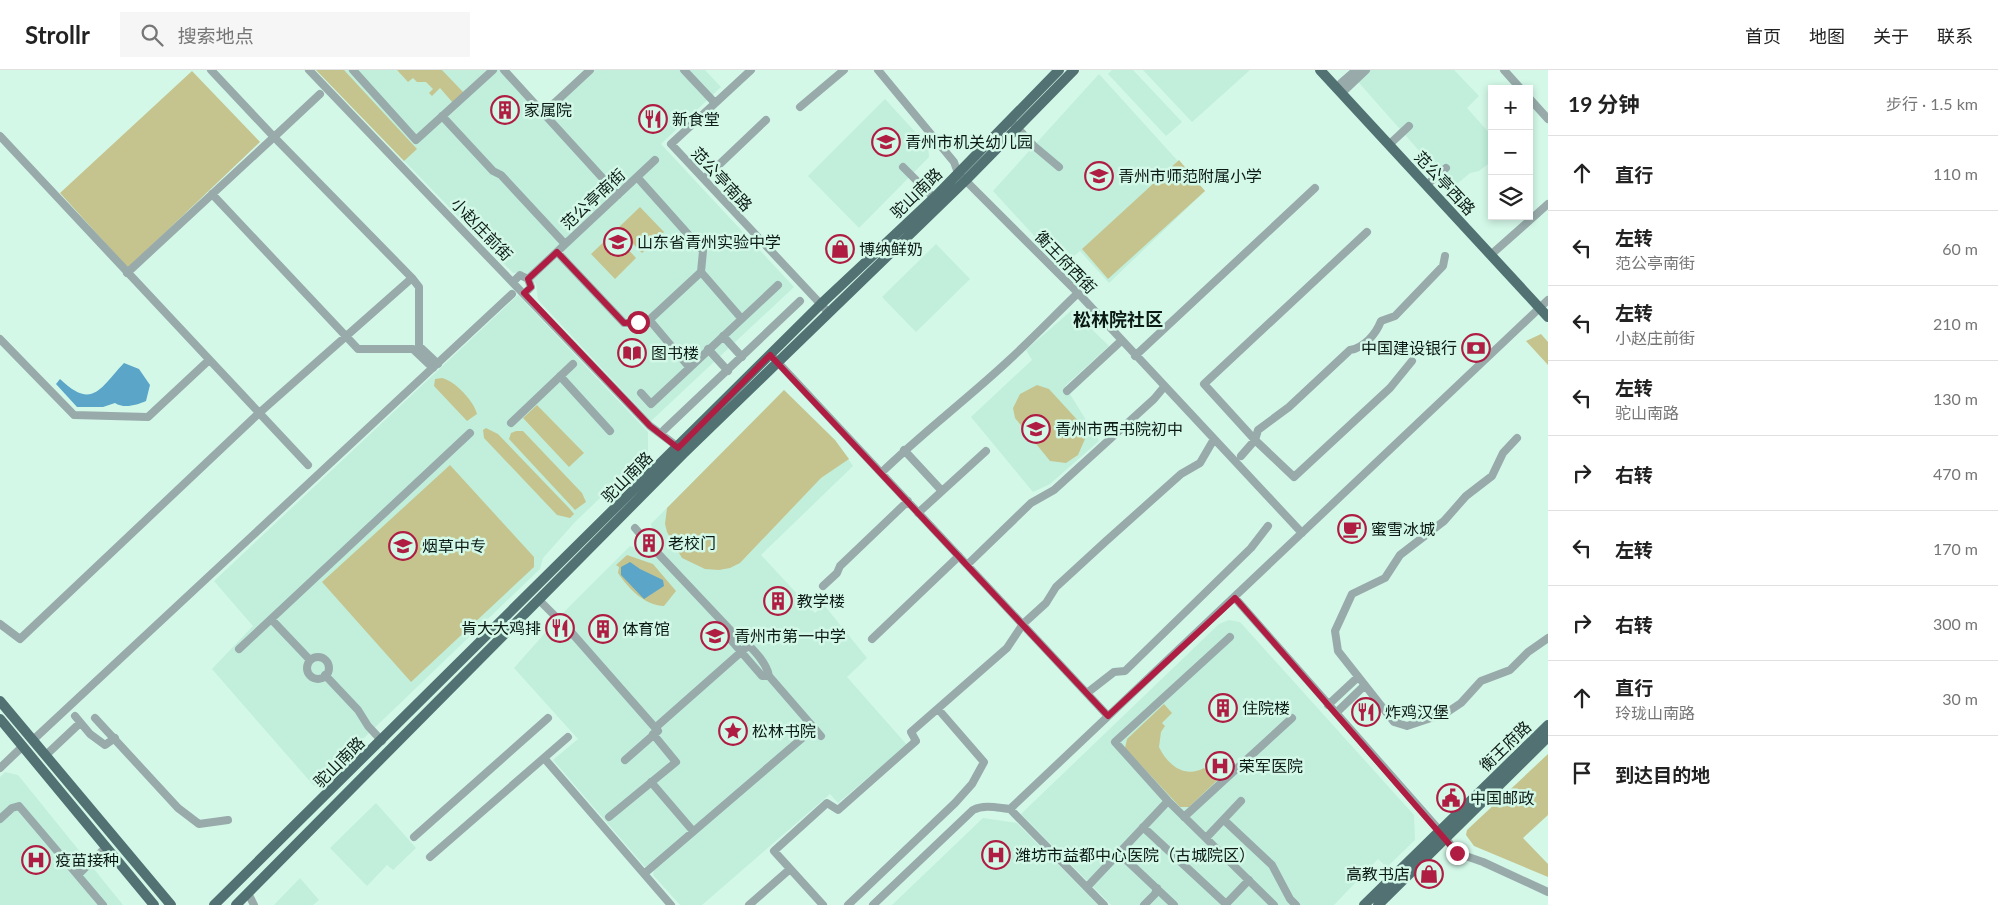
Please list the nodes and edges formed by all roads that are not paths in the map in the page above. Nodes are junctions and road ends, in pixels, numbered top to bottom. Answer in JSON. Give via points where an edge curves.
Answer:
{"nodes":[{"id":1,"x":212,"y":70,"type":"edge"},
{"id":2,"x":309,"y":70,"type":"edge"},
{"id":3,"x":353,"y":70,"type":"edge"},
{"id":4,"x":493,"y":70,"type":"edge"},
{"id":5,"x":504,"y":70,"type":"edge"},
{"id":6,"x":590,"y":70,"type":"edge"},
{"id":7,"x":684,"y":70,"type":"edge"},
{"id":8,"x":737,"y":70,"type":"edge"},
{"id":9,"x":751,"y":70,"type":"edge"},
{"id":10,"x":844,"y":70,"type":"edge"},
{"id":11,"x":878,"y":70,"type":"edge"},
{"id":12,"x":1060,"y":70,"type":"edge"},
{"id":13,"x":1074,"y":70,"type":"edge"},
{"id":14,"x":1320,"y":70,"type":"edge"},
{"id":15,"x":1329,"y":70,"type":"edge"},
{"id":16,"x":1356,"y":70,"type":"edge"},
{"id":17,"x":1366,"y":70,"type":"edge"},
{"id":18,"x":1504,"y":70,"type":"edge"},
{"id":19,"x":744,"y":77,"type":"junction"},
{"id":20,"x":1517,"y":85,"type":"edge"},
{"id":21,"x":1343,"y":86,"type":"junction"},
{"id":22,"x":320,"y":94,"type":"dead end"},
{"id":23,"x":1533,"y":102,"type":"edge"},
{"id":24,"x":715,"y":103,"type":"junction"},
{"id":25,"x":800,"y":107,"type":"dead end"},
{"id":26,"x":548,"y":109,"type":"dead end"},
{"id":27,"x":442,"y":116,"type":"junction"},
{"id":28,"x":1548,"y":119,"type":"edge"},
{"id":29,"x":766,"y":120,"type":"dead end"},
{"id":30,"x":1014,"y":124,"type":"junction"},
{"id":31,"x":1409,"y":126,"type":"dead end"},
{"id":32,"x":0,"y":136,"type":"edge"},
{"id":33,"x":274,"y":136,"type":"junction"},
{"id":34,"x":1393,"y":141,"type":"junction"},
{"id":35,"x":656,"y":160,"type":"dead end"},
{"id":36,"x":903,"y":167,"type":"dead end"},
{"id":37,"x":1059,"y":167,"type":"dead end"},
{"id":38,"x":1446,"y":168,"type":"dead end"},
{"id":39,"x":962,"y":176,"type":"junction"},
{"id":40,"x":637,"y":177,"type":"junction"},
{"id":41,"x":704,"y":180,"type":"junction"},
{"id":42,"x":1430,"y":182,"type":"junction"},
{"id":43,"x":1315,"y":188,"type":"dead end"},
{"id":44,"x":212,"y":194,"type":"junction"},
{"id":45,"x":618,"y":195,"type":"junction"},
{"id":46,"x":934,"y":198,"type":"junction"},
{"id":47,"x":1548,"y":204,"type":"edge"},
{"id":48,"x":1367,"y":232,"type":"dead end"},
{"id":49,"x":566,"y":244,"type":"junction"},
{"id":50,"x":557,"y":252,"type":"junction"},
{"id":51,"x":1494,"y":252,"type":"junction"},
{"id":52,"x":1445,"y":256,"type":"dead end"},
{"id":53,"x":701,"y":272,"type":"junction"},
{"id":54,"x":126,"y":273,"type":"junction"},
{"id":55,"x":412,"y":278,"type":"junction"},
{"id":56,"x":528,"y":279,"type":"junction"},
{"id":57,"x":513,"y":282,"type":"junction"},
{"id":58,"x":778,"y":285,"type":"dead end"},
{"id":59,"x":524,"y":293,"type":"junction"},
{"id":60,"x":1078,"y":293,"type":"junction"},
{"id":61,"x":512,"y":294,"type":"dead end"},
{"id":62,"x":800,"y":301,"type":"dead end"},
{"id":63,"x":1545,"y":306,"type":"edge"},
{"id":64,"x":825,"y":308,"type":"junction"},
{"id":65,"x":1548,"y":317,"type":"edge"},
{"id":66,"x":741,"y":318,"type":"junction"},
{"id":67,"x":647,"y":322,"type":"junction"},
{"id":68,"x":723,"y":336,"type":"junction"},
{"id":69,"x":345,"y":337,"type":"junction"},
{"id":70,"x":0,"y":339,"type":"edge"},
{"id":71,"x":1121,"y":341,"type":"junction"},
{"id":72,"x":708,"y":349,"type":"junction"},
{"id":73,"x":1135,"y":356,"type":"junction"},
{"id":74,"x":742,"y":357,"type":"junction"},
{"id":75,"x":774,"y":358,"type":"junction"},
{"id":76,"x":208,"y":361,"type":"junction"},
{"id":77,"x":1412,"y":361,"type":"dead end"},
{"id":78,"x":574,"y":364,"type":"dead end"},
{"id":79,"x":735,"y":365,"type":"junction"},
{"id":80,"x":435,"y":366,"type":"junction"},
{"id":81,"x":689,"y":367,"type":"junction"},
{"id":82,"x":728,"y":371,"type":"junction"},
{"id":83,"x":742,"y":372,"type":"dead end"},
{"id":84,"x":560,"y":376,"type":"junction"},
{"id":85,"x":1164,"y":387,"type":"junction"},
{"id":86,"x":1067,"y":391,"type":"dead end"},
{"id":87,"x":641,"y":393,"type":"dead end"},
{"id":88,"x":258,"y":414,"type":"junction"},
{"id":89,"x":511,"y":423,"type":"dead end"},
{"id":90,"x":664,"y":430,"type":"dead end"},
{"id":91,"x":610,"y":431,"type":"dead end"},
{"id":92,"x":470,"y":433,"type":"dead end"},
{"id":93,"x":1517,"y":438,"type":"dead end"},
{"id":94,"x":1214,"y":440,"type":"junction"},
{"id":95,"x":1255,"y":440,"type":"junction"},
{"id":96,"x":678,"y":448,"type":"junction"},
{"id":97,"x":904,"y":450,"type":"junction"},
{"id":98,"x":986,"y":451,"type":"dead end"},
{"id":99,"x":1241,"y":456,"type":"dead end"},
{"id":100,"x":308,"y":465,"type":"dead end"},
{"id":101,"x":881,"y":473,"type":"junction"},
{"id":102,"x":942,"y":491,"type":"junction"},
{"id":103,"x":908,"y":501,"type":"junction"},
{"id":104,"x":918,"y":513,"type":"junction"},
{"id":105,"x":1268,"y":526,"type":"dead end"},
{"id":106,"x":635,"y":528,"type":"dead end"},
{"id":107,"x":1302,"y":534,"type":"junction"},
{"id":108,"x":959,"y":556,"type":"junction"},
{"id":109,"x":967,"y":565,"type":"junction"},
{"id":110,"x":823,"y":586,"type":"dead end"},
{"id":111,"x":1235,"y":598,"type":"junction"},
{"id":112,"x":539,"y":600,"type":"junction"},
{"id":113,"x":271,"y":619,"type":"junction"},
{"id":114,"x":0,"y":624,"type":"edge"},
{"id":115,"x":1023,"y":624,"type":"junction"},
{"id":116,"x":734,"y":634,"type":"junction"},
{"id":117,"x":1230,"y":637,"type":"dead end"},
{"id":118,"x":1548,"y":638,"type":"edge"},
{"id":119,"x":872,"y":639,"type":"dead end"},
{"id":120,"x":749,"y":645,"type":"junction"},
{"id":121,"x":239,"y":649,"type":"dead end"},
{"id":122,"x":741,"y":652,"type":"junction"},
{"id":123,"x":310,"y":660,"type":"junction"},
{"id":124,"x":325,"y":676,"type":"junction"},
{"id":125,"x":769,"y":676,"type":"junction"},
{"id":126,"x":1358,"y":677,"type":"junction"},
{"id":127,"x":1365,"y":685,"type":"junction"},
{"id":128,"x":1087,"y":693,"type":"junction"},
{"id":129,"x":0,"y":700,"type":"edge"},
{"id":130,"x":1328,"y":705,"type":"junction"},
{"id":131,"x":938,"y":709,"type":"junction"},
{"id":132,"x":1336,"y":713,"type":"junction"},
{"id":133,"x":75,"y":716,"type":"dead end"},
{"id":134,"x":1108,"y":716,"type":"junction"},
{"id":135,"x":95,"y":718,"type":"dead end"},
{"id":136,"x":548,"y":718,"type":"dead end"},
{"id":137,"x":1292,"y":718,"type":"dead end"},
{"id":138,"x":0,"y":719,"type":"edge"},
{"id":139,"x":80,"y":723,"type":"junction"},
{"id":140,"x":1548,"y":725,"type":"edge"},
{"id":141,"x":814,"y":728,"type":"junction"},
{"id":142,"x":654,"y":731,"type":"junction"},
{"id":143,"x":821,"y":736,"type":"dead end"},
{"id":144,"x":568,"y":737,"type":"dead end"},
{"id":145,"x":1548,"y":737,"type":"edge"},
{"id":146,"x":115,"y":738,"type":"junction"},
{"id":147,"x":33,"y":740,"type":"junction"},
{"id":148,"x":382,"y":741,"type":"junction"},
{"id":149,"x":23,"y":746,"type":"junction"},
{"id":150,"x":46,"y":755,"type":"junction"},
{"id":151,"x":544,"y":758,"type":"junction"},
{"id":152,"x":625,"y":760,"type":"dead end"},
{"id":153,"x":0,"y":768,"type":"edge"},
{"id":154,"x":651,"y":782,"type":"junction"},
{"id":155,"x":1168,"y":801,"type":"junction"},
{"id":156,"x":1241,"y":801,"type":"dead end"},
{"id":157,"x":1010,"y":809,"type":"junction"},
{"id":158,"x":609,"y":817,"type":"dead end"},
{"id":159,"x":1184,"y":817,"type":"junction"},
{"id":160,"x":0,"y":819,"type":"edge"},
{"id":161,"x":228,"y":820,"type":"dead end"},
{"id":162,"x":1224,"y":820,"type":"junction"},
{"id":163,"x":1143,"y":828,"type":"junction"},
{"id":164,"x":693,"y":831,"type":"junction"},
{"id":165,"x":1442,"y":835,"type":"junction"},
{"id":166,"x":414,"y":836,"type":"dead end"},
{"id":167,"x":1206,"y":838,"type":"junction"},
{"id":168,"x":106,"y":847,"type":"junction"},
{"id":169,"x":1120,"y":854,"type":"junction"},
{"id":170,"x":430,"y":857,"type":"dead end"},
{"id":171,"x":790,"y":868,"type":"junction"},
{"id":172,"x":645,"y":873,"type":"junction"},
{"id":173,"x":78,"y":875,"type":"junction"},
{"id":174,"x":1249,"y":880,"type":"junction"},
{"id":175,"x":1087,"y":887,"type":"junction"},
{"id":176,"x":1157,"y":888,"type":"junction"},
{"id":177,"x":1548,"y":892,"type":"edge"},
{"id":178,"x":248,"y":893,"type":"junction"},
{"id":179,"x":1290,"y":899,"type":"junction"},
{"id":180,"x":103,"y":905,"type":"edge"},
{"id":181,"x":154,"y":905,"type":"edge"},
{"id":182,"x":171,"y":905,"type":"edge"},
{"id":183,"x":214,"y":905,"type":"edge"},
{"id":184,"x":236,"y":905,"type":"edge"},
{"id":185,"x":254,"y":905,"type":"edge"},
{"id":186,"x":671,"y":905,"type":"edge"},
{"id":187,"x":749,"y":905,"type":"edge"},
{"id":188,"x":823,"y":905,"type":"edge"},
{"id":189,"x":848,"y":905,"type":"edge"},
{"id":190,"x":873,"y":905,"type":"edge"},
{"id":191,"x":1104,"y":905,"type":"edge"},
{"id":192,"x":1144,"y":905,"type":"edge"},
{"id":193,"x":1174,"y":905,"type":"edge"},
{"id":194,"x":1274,"y":905,"type":"edge"},
{"id":195,"x":1284,"y":905,"type":"edge"},
{"id":196,"x":1296,"y":905,"type":"edge"},
{"id":197,"x":1365,"y":905,"type":"edge"},
{"id":198,"x":1378,"y":905,"type":"edge"}],
"edges":[{"from":1,"to":33,"type":"street"},
{"from":2,"to":57,"type":"street","name":"小赵庄前街"},
{"from":3,"to":27,"type":"street","via":[[416,140]]},
{"from":4,"to":27,"type":"street"},
{"from":5,"to":45,"type":"street"},
{"from":6,"to":26,"type":"street"},
{"from":7,"to":24,"type":"street"},
{"from":8,"to":19,"type":"street"},
{"from":9,"to":19,"type":"street","name":"范公亭南路"},
{"from":10,"to":25,"type":"street"},
{"from":11,"to":39,"type":"street","name":"衡王府西街"},
{"from":12,"to":30,"type":"main road","name":"驼山南路"},
{"from":13,"to":30,"type":"main road","name":"驼山南路"},
{"from":14,"to":63,"type":"main road","name":"范公亭西路"},
{"from":15,"to":21,"type":"main road","name":"范公亭西路"},
{"from":16,"to":21,"type":"street"},
{"from":17,"to":21,"type":"street"},
{"from":18,"to":20,"type":"street"},
{"from":19,"to":24,"type":"street","name":"范公亭南路"},
{"from":21,"to":34,"type":"main road","name":"范公亭西路"},
{"from":22,"to":33,"type":"street"},
{"from":23,"to":28,"type":"street"},
{"from":24,"to":41,"type":"street","name":"范公亭南路","via":[[671,144]]},
{"from":27,"to":49,"type":"street"},
{"from":29,"to":41,"type":"street"},
{"from":30,"to":37,"type":"street"},
{"from":30,"to":39,"type":"main road","name":"驼山南路"},
{"from":31,"to":34,"type":"street"},
{"from":32,"to":54,"type":"street"},
{"from":33,"to":44,"type":"street"},
{"from":33,"to":55,"type":"street"},
{"from":34,"to":42,"type":"main road","name":"范公亭西路"},
{"from":35,"to":40,"type":"street","name":"范公亭南街"},
{"from":36,"to":46,"type":"street"},
{"from":38,"to":42,"type":"street"},
{"from":39,"to":46,"type":"main road","name":"驼山南路"},
{"from":39,"to":60,"type":"street","name":"衡王府西街"},
{"from":39,"to":64,"type":"main road","name":"驼山南路"},
{"from":40,"to":45,"type":"street","name":"范公亭南街"},
{"from":40,"to":53,"type":"street","via":[[704,251]]},
{"from":41,"to":64,"type":"street","name":"范公亭南路"},
{"from":42,"to":51,"type":"main road","name":"范公亭西路"},
{"from":43,"to":73,"type":"street"},
{"from":44,"to":54,"type":"street"},
{"from":44,"to":69,"type":"street"},
{"from":45,"to":49,"type":"street","name":"范公亭南街"},
{"from":46,"to":64,"type":"main road","name":"驼山南路"},
{"from":47,"to":51,"type":"street"},
{"from":48,"to":95,"type":"street","via":[[1204,384]]},
{"from":49,"to":50,"type":"street","name":"范公亭南街"},
{"from":50,"to":56,"type":"street","name":"范公亭南街"},
{"from":50,"to":67,"type":"street","via":[[624,323]]},
{"from":51,"to":63,"type":"main road","name":"范公亭西路"},
{"from":52,"to":95,"type":"street","via":[[1443,266],[1395,316],[1381,321],[1377,331],[1358,349],[1350,350],[1289,407],[1258,430]]},
{"from":53,"to":66,"type":"street"},
{"from":53,"to":67,"type":"street"},
{"from":54,"to":76,"type":"street"},
{"from":55,"to":69,"type":"street"},
{"from":55,"to":80,"type":"street","via":[[420,287],[419,346]]},
{"from":56,"to":57,"type":"street","via":[[520,275]]},
{"from":56,"to":59,"type":"street","via":[[531,287]]},
{"from":57,"to":59,"type":"street","name":"小赵庄前街"},
{"from":58,"to":66,"type":"street"},
{"from":59,"to":96,"type":"street","name":"小赵庄前街","via":[[650,426]]},
{"from":60,"to":71,"type":"street","name":"衡王府西街"},
{"from":60,"to":97,"type":"street","via":[[1006,363]]},
{"from":61,"to":80,"type":"street"},
{"from":62,"to":74,"type":"street"},
{"from":63,"to":65,"type":"main road","name":"范公亭西路"},
{"from":63,"to":107,"type":"street"},
{"from":64,"to":75,"type":"main road","name":"驼山南路"},
{"from":66,"to":68,"type":"street"},
{"from":67,"to":81,"type":"street","via":[[652,323]]},
{"from":68,"to":72,"type":"street"},
{"from":68,"to":74,"type":"street"},
{"from":69,"to":80,"type":"street","via":[[358,349],[413,349]]},
{"from":69,"to":88,"type":"street"},
{"from":70,"to":76,"type":"street","via":[[74,415],[148,417]]},
{"from":71,"to":73,"type":"street","name":"衡王府西街"},
{"from":71,"to":86,"type":"street"},
{"from":72,"to":81,"type":"street"},
{"from":72,"to":82,"type":"street"},
{"from":73,"to":85,"type":"street","name":"衡王府西街"},
{"from":74,"to":79,"type":"street"},
{"from":75,"to":96,"type":"main road","name":"驼山南路"},
{"from":75,"to":101,"type":"street"},
{"from":75,"to":112,"type":"main road","name":"驼山南路"},
{"from":76,"to":88,"type":"street"},
{"from":77,"to":95,"type":"street","via":[[1390,388],[1294,477]]},
{"from":78,"to":84,"type":"street"},
{"from":79,"to":82,"type":"street"},
{"from":79,"to":83,"type":"street"},
{"from":80,"to":147,"type":"street"},
{"from":81,"to":87,"type":"street","via":[[651,404]]},
{"from":82,"to":90,"type":"street"},
{"from":84,"to":89,"type":"street"},
{"from":84,"to":91,"type":"street"},
{"from":85,"to":94,"type":"street","name":"衡王府西街"},
{"from":85,"to":109,"type":"street","via":[[1054,490],[1031,503]]},
{"from":88,"to":100,"type":"street"},
{"from":88,"to":114,"type":"street","via":[[20,639]]},
{"from":92,"to":113,"type":"street"},
{"from":93,"to":126,"type":"street","via":[[1503,453],[1492,476],[1466,496],[1444,521],[1400,554],[1385,578],[1352,594],[1335,631],[1338,652]]},
{"from":94,"to":107,"type":"street","name":"衡王府西街"},
{"from":94,"to":115,"type":"street","via":[[1200,464],[1181,474],[1105,542],[1056,587],[1046,603]]},
{"from":95,"to":99,"type":"street"},
{"from":96,"to":148,"type":"main road","name":"驼山南路"},
{"from":97,"to":101,"type":"street"},
{"from":97,"to":102,"type":"street"},
{"from":98,"to":102,"type":"street"},
{"from":101,"to":103,"type":"street"},
{"from":102,"to":104,"type":"street"},
{"from":103,"to":104,"type":"street"},
{"from":103,"to":110,"type":"street"},
{"from":104,"to":108,"type":"street"},
{"from":105,"to":128,"type":"street","via":[[1251,548],[1125,670],[1114,672]]},
{"from":106,"to":116,"type":"street"},
{"from":107,"to":111,"type":"street"},
{"from":108,"to":109,"type":"street"},
{"from":108,"to":119,"type":"street"},
{"from":109,"to":115,"type":"street"},
{"from":111,"to":130,"type":"street"},
{"from":111,"to":134,"type":"street"},
{"from":112,"to":142,"type":"street","via":[[571,632]]},
{"from":112,"to":178,"type":"main road","name":"驼山南路"},
{"from":113,"to":121,"type":"street"},
{"from":113,"to":123,"type":"street"},
{"from":115,"to":128,"type":"street"},
{"from":115,"to":131,"type":"street","via":[[1007,648]]},
{"from":116,"to":120,"type":"street"},
{"from":116,"to":122,"type":"street","via":[[730,639]]},
{"from":117,"to":155,"type":"street","via":[[1116,742]]},
{"from":118,"to":127,"type":"street","via":[[1510,670],[1481,681],[1461,703],[1407,726],[1394,722]]},
{"from":120,"to":122,"type":"street"},
{"from":120,"to":125,"type":"street","via":[[768,668]]},
{"from":122,"to":125,"type":"street","via":[[762,676]]},
{"from":122,"to":142,"type":"street"},
{"from":123,"to":124,"type":"street","via":[[309,674],[319,679]]},
{"from":123,"to":124,"type":"street","via":[[318,657],[325,660],[328,666]]},
{"from":124,"to":148,"type":"street"},
{"from":125,"to":141,"type":"street"},
{"from":126,"to":127,"type":"street"},
{"from":126,"to":130,"type":"street"},
{"from":127,"to":132,"type":"street"},
{"from":128,"to":134,"type":"street"},
{"from":129,"to":147,"type":"main road"},
{"from":130,"to":132,"type":"street"},
{"from":131,"to":171,"type":"street","via":[[912,732],[916,741],[838,810],[827,803],[774,851]]},
{"from":131,"to":189,"type":"street","via":[[984,762],[972,784],[955,803]]},
{"from":132,"to":165,"type":"street"},
{"from":133,"to":139,"type":"street"},
{"from":134,"to":157,"type":"street"},
{"from":135,"to":146,"type":"street"},
{"from":136,"to":166,"type":"street"},
{"from":137,"to":159,"type":"street"},
{"from":138,"to":149,"type":"main road"},
{"from":139,"to":146,"type":"street","via":[[105,745]]},
{"from":139,"to":150,"type":"street"},
{"from":140,"to":165,"type":"main road","name":"衡王府路"},
{"from":141,"to":143,"type":"street"},
{"from":141,"to":164,"type":"street"},
{"from":142,"to":152,"type":"street"},
{"from":142,"to":154,"type":"street","via":[[676,762]]},
{"from":144,"to":151,"type":"street"},
{"from":145,"to":165,"type":"main road","name":"衡王府路"},
{"from":146,"to":161,"type":"street","via":[[178,808],[199,824]]},
{"from":147,"to":150,"type":"main road"},
{"from":148,"to":183,"type":"main road","name":"驼山南路"},
{"from":149,"to":153,"type":"street"},
{"from":149,"to":168,"type":"main road"},
{"from":150,"to":182,"type":"main road"},
{"from":151,"to":170,"type":"street"},
{"from":151,"to":172,"type":"street"},
{"from":154,"to":158,"type":"street"},
{"from":154,"to":164,"type":"street"},
{"from":155,"to":159,"type":"street"},
{"from":155,"to":163,"type":"street"},
{"from":156,"to":162,"type":"street"},
{"from":157,"to":175,"type":"street"},
{"from":157,"to":190,"type":"street","via":[[979,807],[973,810]]},
{"from":159,"to":167,"type":"street"},
{"from":160,"to":173,"type":"street","via":[[12,808],[20,806]]},
{"from":162,"to":167,"type":"street"},
{"from":162,"to":179,"type":"street","via":[[1272,865]]},
{"from":163,"to":169,"type":"street"},
{"from":163,"to":174,"type":"street","via":[[1226,904]]},
{"from":164,"to":172,"type":"street"},
{"from":165,"to":177,"type":"street","via":[[1457,853]]},
{"from":165,"to":197,"type":"main road"},
{"from":165,"to":198,"type":"main road"},
{"from":167,"to":174,"type":"street"},
{"from":168,"to":173,"type":"street"},
{"from":168,"to":181,"type":"main road"},
{"from":169,"to":175,"type":"street"},
{"from":169,"to":176,"type":"street"},
{"from":171,"to":187,"type":"street"},
{"from":171,"to":188,"type":"street"},
{"from":172,"to":186,"type":"street","via":[[647,880]]},
{"from":173,"to":180,"type":"street"},
{"from":174,"to":194,"type":"street"},
{"from":175,"to":191,"type":"street"},
{"from":176,"to":192,"type":"street","via":[[1156,894]]},
{"from":176,"to":193,"type":"street"},
{"from":178,"to":184,"type":"main road","name":"驼山南路"},
{"from":178,"to":185,"type":"street"},
{"from":179,"to":195,"type":"street"},
{"from":179,"to":196,"type":"street"}]}
